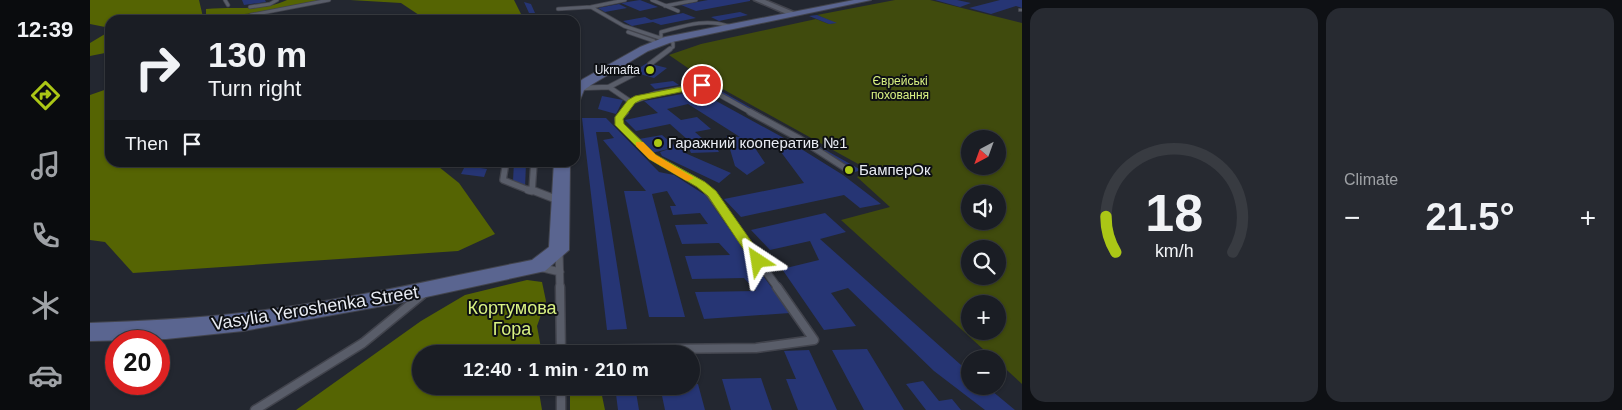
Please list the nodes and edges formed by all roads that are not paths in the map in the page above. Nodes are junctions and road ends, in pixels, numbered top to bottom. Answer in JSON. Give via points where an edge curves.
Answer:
{"nodes":[{"id":1,"x":225,"y":0,"type":"edge"},
{"id":2,"x":277,"y":0,"type":"edge"},
{"id":3,"x":329,"y":0,"type":"edge"},
{"id":4,"x":625,"y":0,"type":"edge"},
{"id":5,"x":652,"y":0,"type":"edge"},
{"id":6,"x":696,"y":0,"type":"edge"},
{"id":7,"x":758,"y":0,"type":"edge"},
{"id":8,"x":867,"y":0,"type":"edge"},
{"id":9,"x":228,"y":5,"type":"dead end"},
{"id":10,"x":665,"y":6,"type":"junction"},
{"id":11,"x":250,"y":7,"type":"dead end"},
{"id":12,"x":591,"y":7,"type":"junction"},
{"id":13,"x":558,"y":9,"type":"dead end"},
{"id":14,"x":678,"y":11,"type":"dead end"},
{"id":15,"x":792,"y":13,"type":"junction"},
{"id":16,"x":256,"y":15,"type":"edge"},
{"id":17,"x":627,"y":32,"type":"dead end"},
{"id":18,"x":664,"y":40,"type":"junction"},
{"id":19,"x":650,"y":64,"type":"dead end"},
{"id":20,"x":636,"y":73,"type":"dead end"},
{"id":21,"x":610,"y":87,"type":"junction"},
{"id":22,"x":580,"y":88,"type":"edge"},
{"id":23,"x":580,"y":89,"type":"edge"},
{"id":24,"x":631,"y":102,"type":"junction"},
{"id":25,"x":505,"y":167,"type":"edge"},
{"id":26,"x":534,"y":167,"type":"edge"},
{"id":27,"x":562,"y":167,"type":"edge"},
{"id":28,"x":844,"y":168,"type":"dead end"},
{"id":29,"x":532,"y":191,"type":"junction"},
{"id":30,"x":559,"y":200,"type":"junction"},
{"id":31,"x":559,"y":250,"type":"junction"},
{"id":32,"x":538,"y":266,"type":"junction"},
{"id":33,"x":560,"y":272,"type":"junction"},
{"id":34,"x":427,"y":290,"type":"junction"},
{"id":35,"x":90,"y":332,"type":"edge"},
{"id":36,"x":560,"y":345,"type":"edge"},
{"id":37,"x":700,"y":349,"type":"edge"},
{"id":38,"x":561,"y":395,"type":"edge"},
{"id":39,"x":255,"y":410,"type":"edge"},
{"id":40,"x":561,"y":410,"type":"edge"}],
"edges":[{"from":1,"to":9,"type":"lane"},
{"from":2,"to":11,"type":"lane"},
{"from":3,"to":16,"type":"lane"},
{"from":4,"to":12,"type":"lane"},
{"from":5,"to":10,"type":"lane"},
{"from":6,"to":10,"type":"lane"},
{"from":7,"to":15,"type":"street"},
{"from":8,"to":15,"type":"main road"},
{"from":10,"to":14,"type":"lane"},
{"from":12,"to":13,"type":"lane"},
{"from":12,"to":18,"type":"lane","via":[[624,26]]},
{"from":15,"to":18,"type":"main road"},
{"from":17,"to":18,"type":"lane"},
{"from":18,"to":19,"type":"lane","via":[[674,43],[673,47]]},
{"from":18,"to":22,"type":"main road"},
{"from":20,"to":21,"type":"lane"},
{"from":21,"to":23,"type":"lane"},
{"from":21,"to":24,"type":"lane"},
{"from":24,"to":28,"type":"lane","via":[[702,85],[800,138]]},
{"from":24,"to":37,"type":"lane","via":[[618,119],[620,125],[653,157],[701,184],[712,194],[814,340],[756,348]]},
{"from":25,"to":29,"type":"lane","via":[[503,180]]},
{"from":26,"to":29,"type":"lane"},
{"from":27,"to":30,"type":"main road"},
{"from":29,"to":30,"type":"lane"},
{"from":30,"to":31,"type":"main road"},
{"from":31,"to":32,"type":"main road","name":"Vasylia Yeroshenka Street"},
{"from":31,"to":33,"type":"lane"},
{"from":32,"to":33,"type":"lane","name":"Vasylia Yeroshenka Street"},
{"from":32,"to":34,"type":"main road","name":"Vasylia Yeroshenka Street"},
{"from":33,"to":36,"type":"lane"},
{"from":34,"to":35,"type":"main road","name":"Vasylia Yeroshenka Street","via":[[243,322],[166,330]]},
{"from":34,"to":39,"type":"lane","via":[[357,349]]},
{"from":38,"to":40,"type":"lane"}]}
